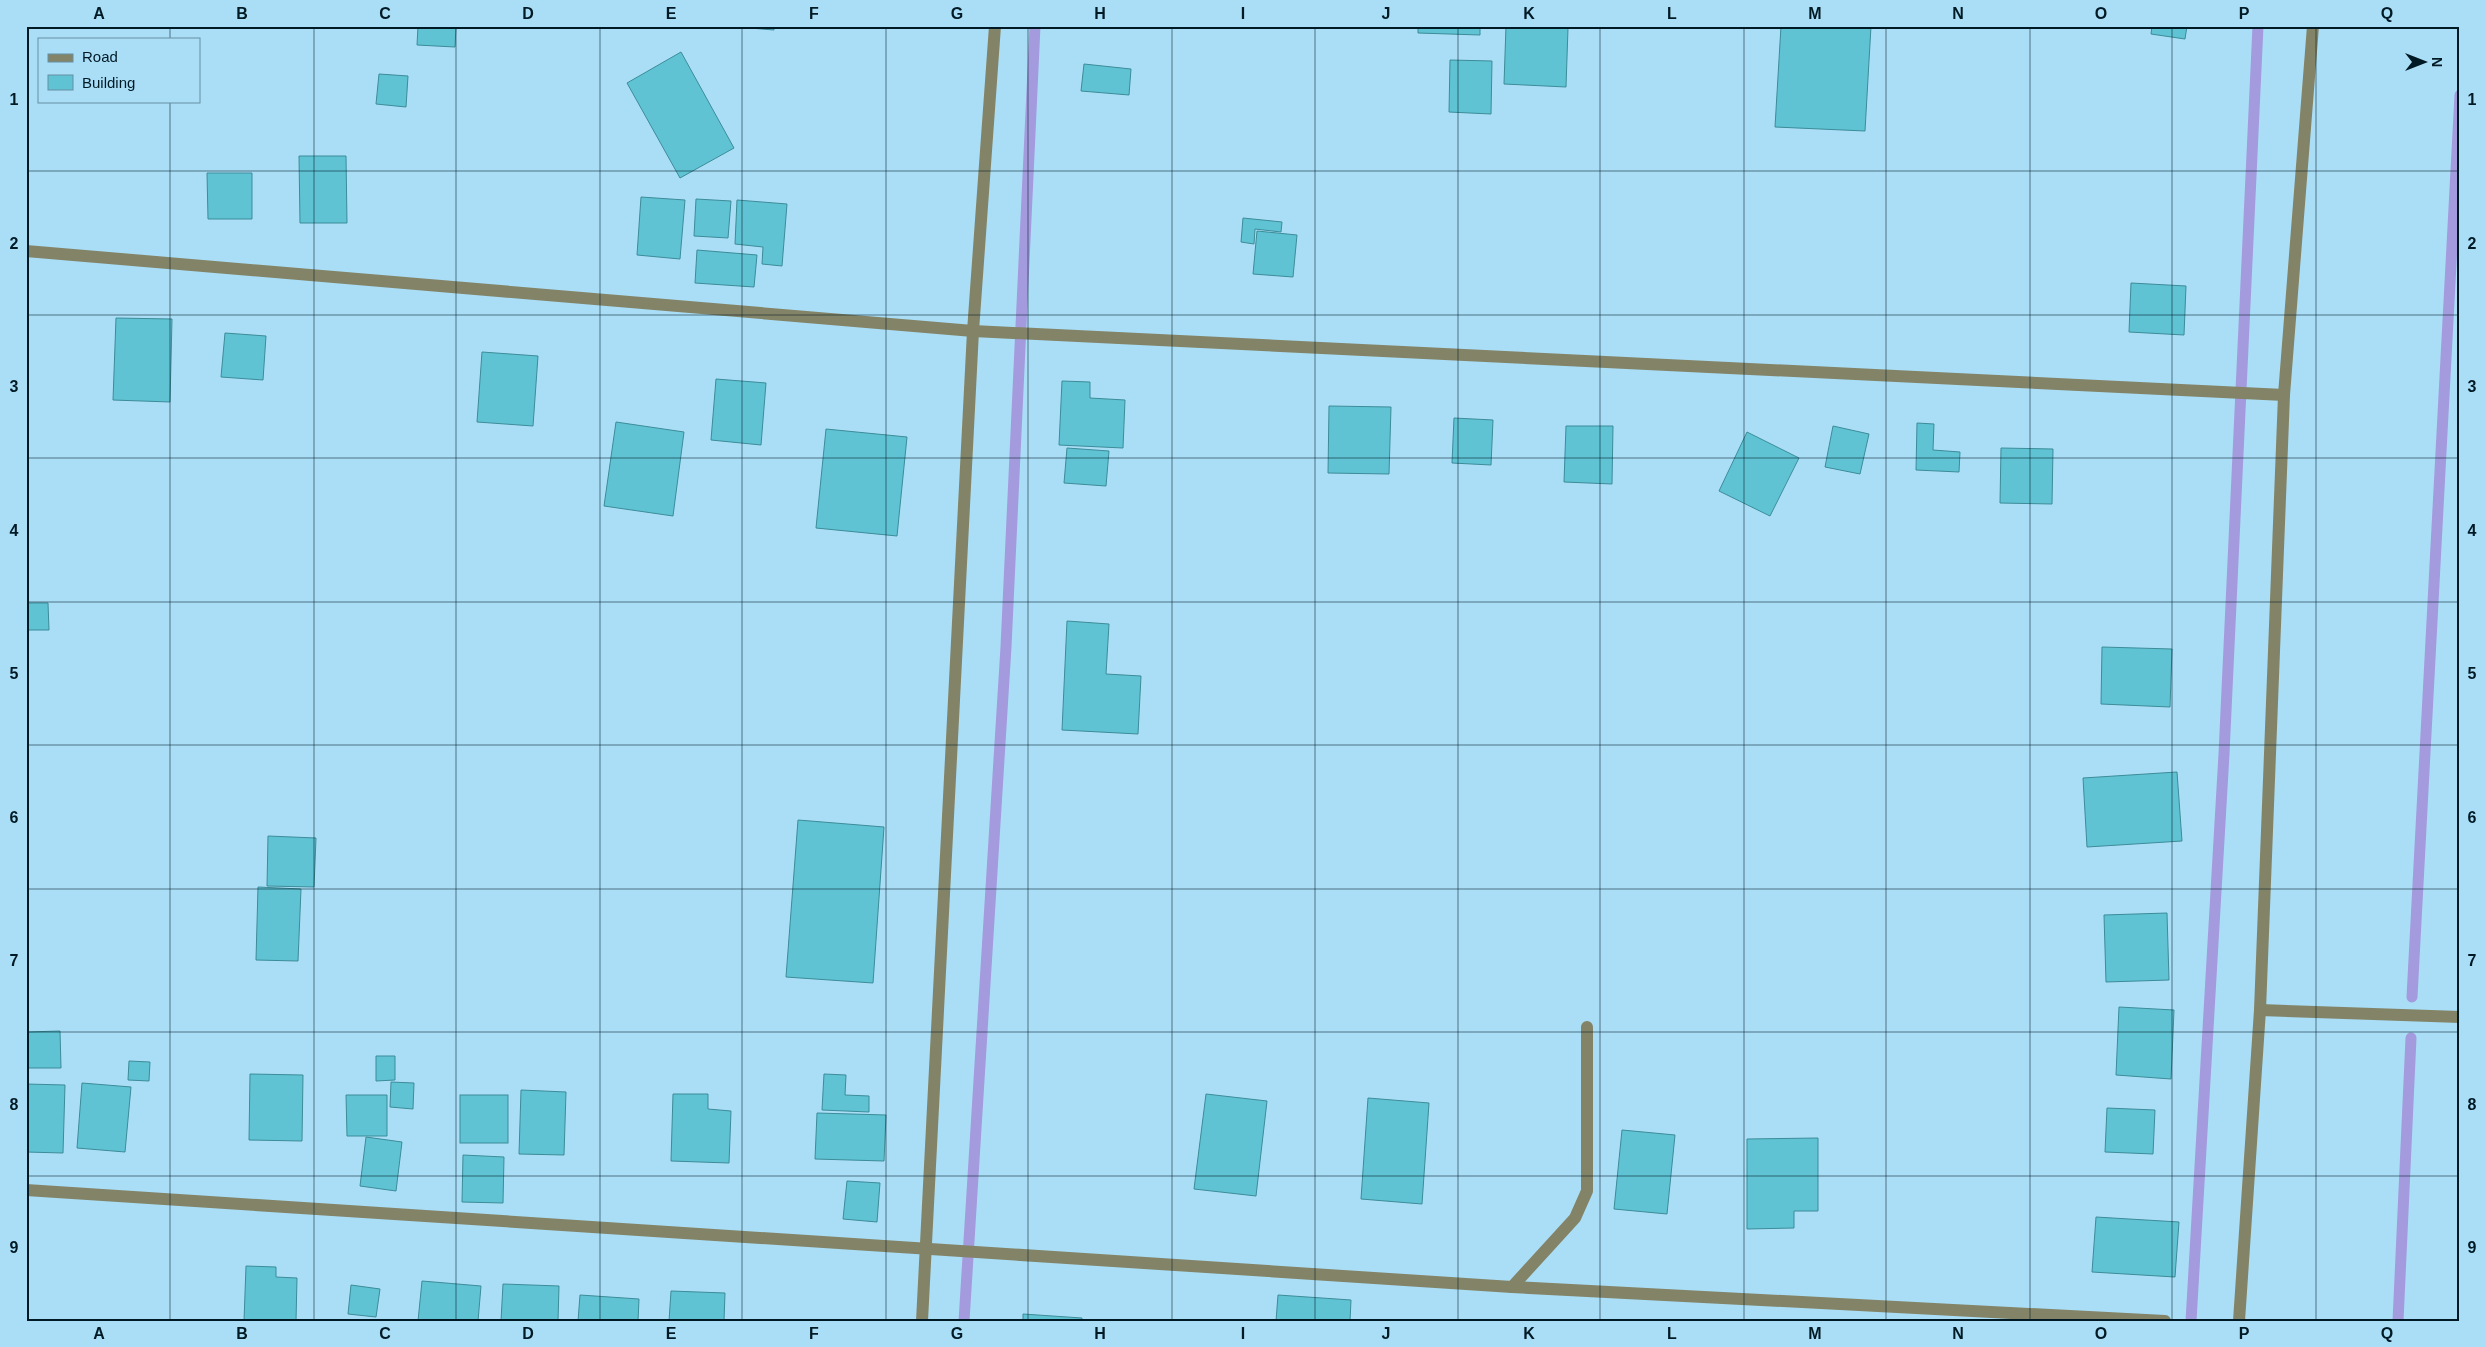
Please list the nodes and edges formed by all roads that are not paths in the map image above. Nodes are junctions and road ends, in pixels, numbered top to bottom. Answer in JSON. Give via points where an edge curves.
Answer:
{"nodes":[{"id":1,"x":995,"y":26,"type":"edge"},
{"id":2,"x":2313,"y":26,"type":"edge"},
{"id":3,"x":26,"y":251,"type":"edge"},
{"id":4,"x":973,"y":331,"type":"junction"},
{"id":5,"x":2282,"y":395,"type":"junction"},
{"id":6,"x":2260,"y":1010,"type":"junction"},
{"id":7,"x":2460,"y":1017,"type":"edge"},
{"id":8,"x":1587,"y":1027,"type":"dead end"},
{"id":9,"x":26,"y":1190,"type":"edge"},
{"id":10,"x":927,"y":1248,"type":"junction"},
{"id":11,"x":1512,"y":1288,"type":"junction"},
{"id":12,"x":922,"y":1321,"type":"edge"},
{"id":13,"x":2164,"y":1321,"type":"edge"},
{"id":14,"x":2239,"y":1321,"type":"edge"}],
"edges":[{"from":1,"to":4,"type":"street"},
{"from":2,"to":5,"type":"street"},
{"from":3,"to":4,"type":"street"},
{"from":4,"to":5,"type":"street"},
{"from":4,"to":10,"type":"street"},
{"from":5,"to":6,"type":"street"},
{"from":6,"to":7,"type":"street"},
{"from":6,"to":14,"type":"street"},
{"from":8,"to":11,"type":"street","via":[[1587,1191],[1575,1218]]},
{"from":9,"to":10,"type":"street"},
{"from":10,"to":11,"type":"street"},
{"from":10,"to":12,"type":"street"},
{"from":11,"to":13,"type":"street"}]}
